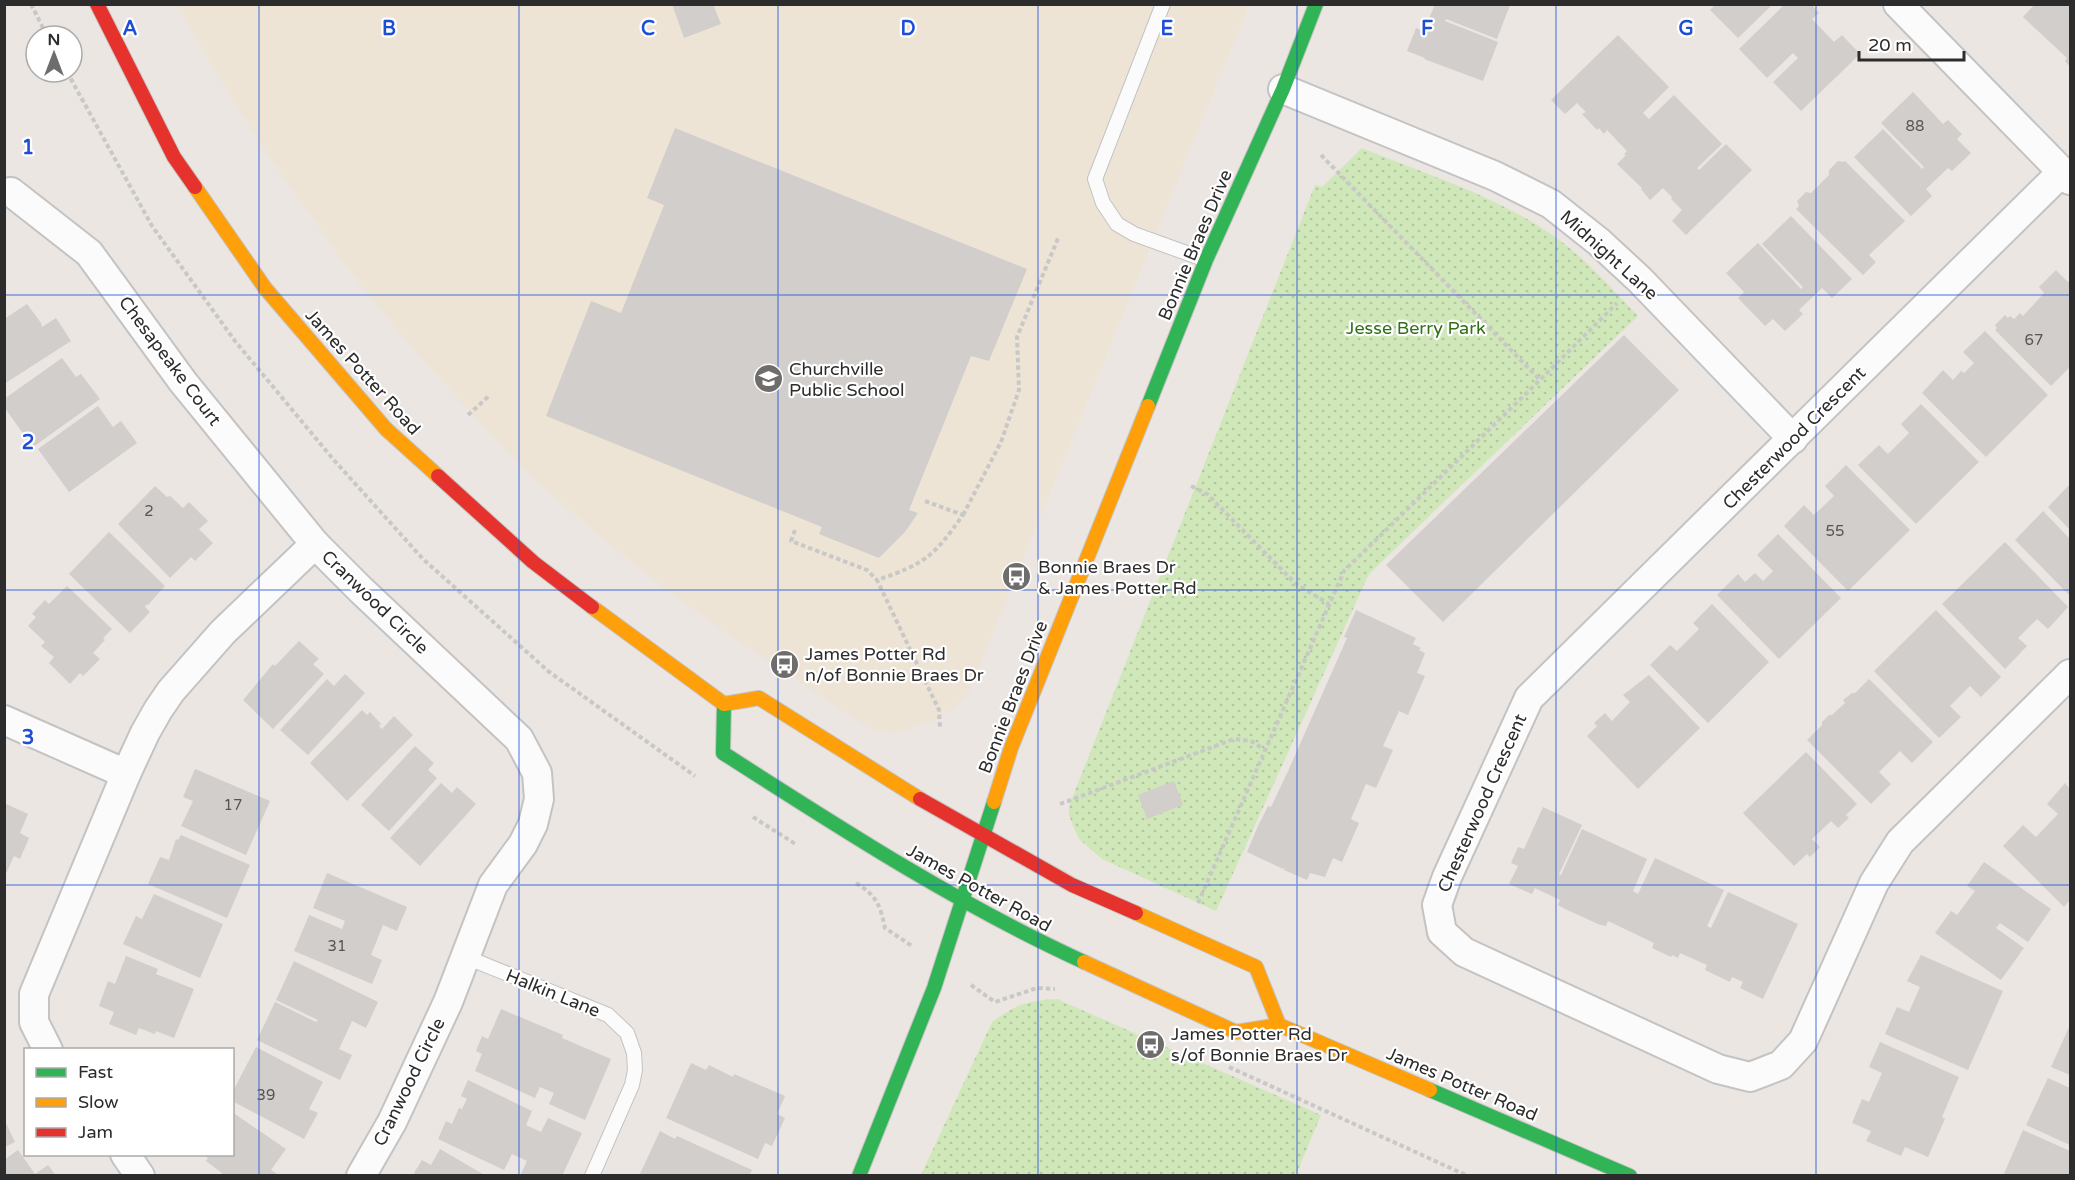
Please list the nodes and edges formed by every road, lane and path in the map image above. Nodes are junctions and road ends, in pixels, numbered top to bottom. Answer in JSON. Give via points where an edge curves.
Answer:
{"nodes":[{"id":1,"x":31,"y":4,"type":"edge"},
{"id":2,"x":97,"y":4,"type":"edge"},
{"id":3,"x":1163,"y":4,"type":"edge"},
{"id":4,"x":1316,"y":4,"type":"edge"},
{"id":5,"x":1898,"y":4,"type":"edge"},
{"id":6,"x":41,"y":24,"type":"edge"},
{"id":7,"x":74,"y":84,"type":"edge"},
{"id":8,"x":1283,"y":89,"type":"junction"},
{"id":9,"x":1322,"y":155,"type":"dead end"},
{"id":10,"x":2066,"y":176,"type":"edge"},
{"id":11,"x":11,"y":192,"type":"dead end"},
{"id":12,"x":1059,"y":236,"type":"dead end"},
{"id":13,"x":1206,"y":260,"type":"junction"},
{"id":14,"x":1618,"y":302,"type":"dead end"},
{"id":15,"x":1540,"y":380,"type":"junction"},
{"id":16,"x":490,"y":395,"type":"dead end"},
{"id":17,"x":468,"y":416,"type":"dead end"},
{"id":18,"x":1792,"y":439,"type":"junction"},
{"id":19,"x":1191,"y":486,"type":"dead end"},
{"id":20,"x":925,"y":501,"type":"dead end"},
{"id":21,"x":963,"y":515,"type":"junction"},
{"id":22,"x":795,"y":530,"type":"dead end"},
{"id":23,"x":315,"y":544,"type":"junction"},
{"id":24,"x":878,"y":580,"type":"junction"},
{"id":25,"x":1329,"y":604,"type":"junction"},
{"id":26,"x":2070,"y":674,"type":"edge"},
{"id":27,"x":724,"y":704,"type":"junction"},
{"id":28,"x":4,"y":720,"type":"edge"},
{"id":29,"x":940,"y":728,"type":"dead end"},
{"id":30,"x":1265,"y":750,"type":"junction"},
{"id":31,"x":126,"y":774,"type":"junction"},
{"id":32,"x":702,"y":781,"type":"dead end"},
{"id":33,"x":1060,"y":804,"type":"dead end"},
{"id":34,"x":750,"y":815,"type":"dead end"},
{"id":35,"x":983,"y":835,"type":"junction"},
{"id":36,"x":800,"y":847,"type":"dead end"},
{"id":37,"x":849,"y":879,"type":"dead end"},
{"id":38,"x":962,"y":900,"type":"junction"},
{"id":39,"x":1196,"y":906,"type":"dead end"},
{"id":40,"x":885,"y":928,"type":"dead end"},
{"id":41,"x":466,"y":957,"type":"junction"},
{"id":42,"x":1059,"y":990,"type":"dead end"},
{"id":43,"x":996,"y":1002,"type":"dead end"},
{"id":44,"x":1279,"y":1025,"type":"junction"},
{"id":45,"x":47,"y":1048,"type":"edge"},
{"id":46,"x":1229,"y":1067,"type":"dead end"},
{"id":47,"x":126,"y":1156,"type":"edge"},
{"id":48,"x":140,"y":1176,"type":"edge"},
{"id":49,"x":361,"y":1176,"type":"edge"},
{"id":50,"x":592,"y":1176,"type":"edge"},
{"id":51,"x":859,"y":1176,"type":"edge"},
{"id":52,"x":1468,"y":1176,"type":"edge"},
{"id":53,"x":1630,"y":1176,"type":"edge"}],
"edges":[{"from":1,"to":6,"type":"path"},
{"from":2,"to":27,"type":"main road","name":"James Potter Road","via":[[174,157],[265,288],[386,429],[533,562]]},
{"from":3,"to":13,"type":"lane","via":[[1095,179],[1103,203],[1117,224]]},
{"from":4,"to":8,"type":"main road","name":"Bonnie Braes Drive"},
{"from":5,"to":10,"type":"street"},
{"from":7,"to":32,"type":"path","via":[[152,226],[235,341],[340,467],[423,559],[548,671]]},
{"from":8,"to":13,"type":"main road","name":"Bonnie Braes Drive"},
{"from":8,"to":18,"type":"street","name":"Midnight Lane","via":[[1495,176],[1551,204],[1640,280]]},
{"from":9,"to":15,"type":"path"},
{"from":10,"to":18,"type":"street","name":"Chesterwood Crescent"},
{"from":11,"to":23,"type":"street","name":"Chesapeake Court","via":[[89,253],[183,382]]},
{"from":12,"to":21,"type":"path","via":[[1017,337],[1019,390],[1012,411],[1001,442]]},
{"from":13,"to":35,"type":"main road","name":"Bonnie Braes Drive","via":[[1011,747]]},
{"from":14,"to":15,"type":"path"},
{"from":15,"to":25,"type":"path","via":[[1344,571]]},
{"from":16,"to":17,"type":"path"},
{"from":18,"to":26,"type":"street","name":"Chesterwood Crescent","via":[[1529,698],[1437,905],[1442,932],[1464,951],[1718,1069],[1750,1077],[1781,1065],[1803,1041],[1874,883],[1900,842]]},
{"from":19,"to":25,"type":"path","via":[[1207,494],[1296,584]]},
{"from":20,"to":21,"type":"path"},
{"from":21,"to":24,"type":"path","via":[[927,559],[909,570]]},
{"from":22,"to":24,"type":"path","via":[[791,541],[867,570]]},
{"from":23,"to":31,"type":"street","name":"Cranwood Circle","via":[[224,632],[171,691],[144,733]]},
{"from":23,"to":41,"type":"street","name":"Cranwood Circle","via":[[519,739],[537,773],[539,799],[533,824],[493,885]]},
{"from":24,"to":29,"type":"path","via":[[939,710]]},
{"from":25,"to":30,"type":"path"},
{"from":27,"to":35,"type":"main road","via":[[759,698],[897,786]]},
{"from":27,"to":38,"type":"main road","name":"James Potter Road","via":[[723,753],[872,849]]},
{"from":28,"to":31,"type":"street"},
{"from":30,"to":33,"type":"path","via":[[1251,741],[1234,739]]},
{"from":30,"to":39,"type":"path"},
{"from":31,"to":45,"type":"street","name":"Cranwood Circle","via":[[34,994],[34,1022]]},
{"from":34,"to":36,"type":"path"},
{"from":35,"to":38,"type":"main road","name":"Bonnie Braes Drive"},
{"from":35,"to":44,"type":"main road","via":[[1072,885],[1256,967]]},
{"from":37,"to":40,"type":"path","via":[[870,891]]},
{"from":38,"to":44,"type":"main road","name":"James Potter Road","via":[[1042,943],[1236,1032]]},
{"from":38,"to":51,"type":"main road","name":"Bonnie Braes Drive","via":[[934,988]]},
{"from":41,"to":49,"type":"street","name":"Cranwood Circle","via":[[421,1062]]},
{"from":41,"to":50,"type":"lane","name":"Halkin Lane","via":[[608,1015],[627,1033],[634,1053],[632,1085]]},
{"from":42,"to":43,"type":"path","via":[[1037,988]]},
{"from":44,"to":53,"type":"main road","name":"James Potter Road"},
{"from":46,"to":52,"type":"path"},
{"from":47,"to":48,"type":"street"}]}
